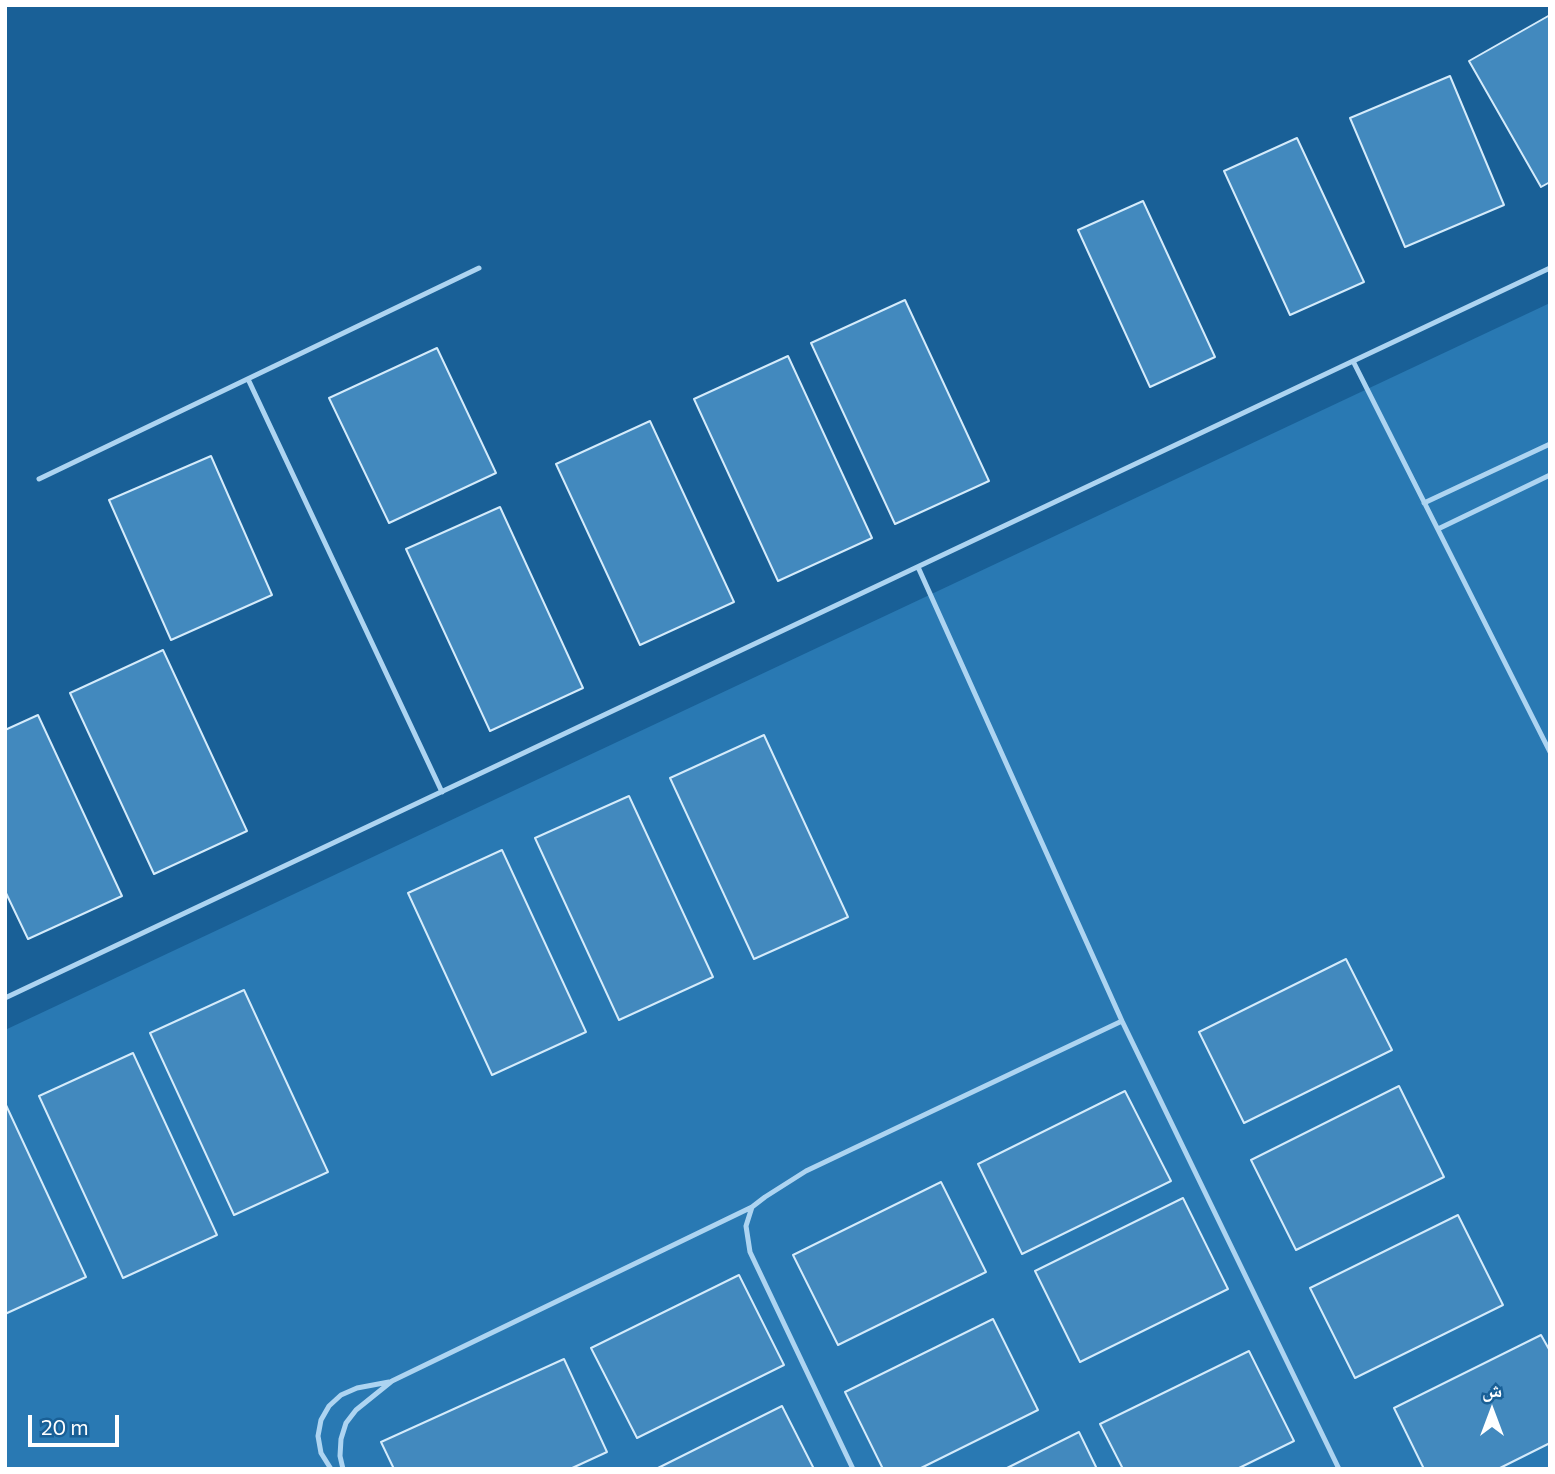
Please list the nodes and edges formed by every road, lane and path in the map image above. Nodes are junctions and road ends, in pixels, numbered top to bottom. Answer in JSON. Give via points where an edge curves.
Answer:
{"nodes":[{"id":1,"x":479,"y":268,"type":"dead end"},
{"id":2,"x":1550,"y":268,"type":"edge"},
{"id":3,"x":1353,"y":361,"type":"junction"},
{"id":4,"x":248,"y":379,"type":"junction"},
{"id":5,"x":1550,"y":444,"type":"edge"},
{"id":6,"x":1550,"y":475,"type":"edge"},
{"id":7,"x":39,"y":479,"type":"dead end"},
{"id":8,"x":1424,"y":503,"type":"junction"},
{"id":9,"x":1438,"y":529,"type":"junction"},
{"id":10,"x":918,"y":567,"type":"junction"},
{"id":11,"x":1550,"y":752,"type":"edge"},
{"id":12,"x":442,"y":792,"type":"junction"},
{"id":13,"x":5,"y":998,"type":"edge"},
{"id":14,"x":1122,"y":1021,"type":"junction"},
{"id":15,"x":752,"y":1208,"type":"junction"},
{"id":16,"x":392,"y":1381,"type":"junction"},
{"id":17,"x":331,"y":1469,"type":"edge"},
{"id":18,"x":343,"y":1469,"type":"edge"},
{"id":19,"x":853,"y":1469,"type":"edge"},
{"id":20,"x":1339,"y":1469,"type":"edge"}],
"edges":[{"from":1,"to":4,"type":"lane"},
{"from":2,"to":3,"type":"lane"},
{"from":3,"to":8,"type":"lane"},
{"from":3,"to":10,"type":"lane"},
{"from":4,"to":7,"type":"lane"},
{"from":4,"to":12,"type":"lane"},
{"from":5,"to":8,"type":"lane"},
{"from":6,"to":9,"type":"lane"},
{"from":8,"to":9,"type":"lane"},
{"from":9,"to":11,"type":"lane"},
{"from":10,"to":12,"type":"lane"},
{"from":10,"to":14,"type":"lane"},
{"from":12,"to":13,"type":"lane"},
{"from":14,"to":15,"type":"lane","via":[[806,1171]]},
{"from":14,"to":20,"type":"lane"},
{"from":15,"to":16,"type":"lane"},
{"from":15,"to":19,"type":"lane","via":[[746,1226],[750,1252]]},
{"from":16,"to":17,"type":"lane","via":[[349,1391],[329,1406],[318,1436]]},
{"from":16,"to":18,"type":"lane","via":[[346,1423],[341,1439]]}]}
